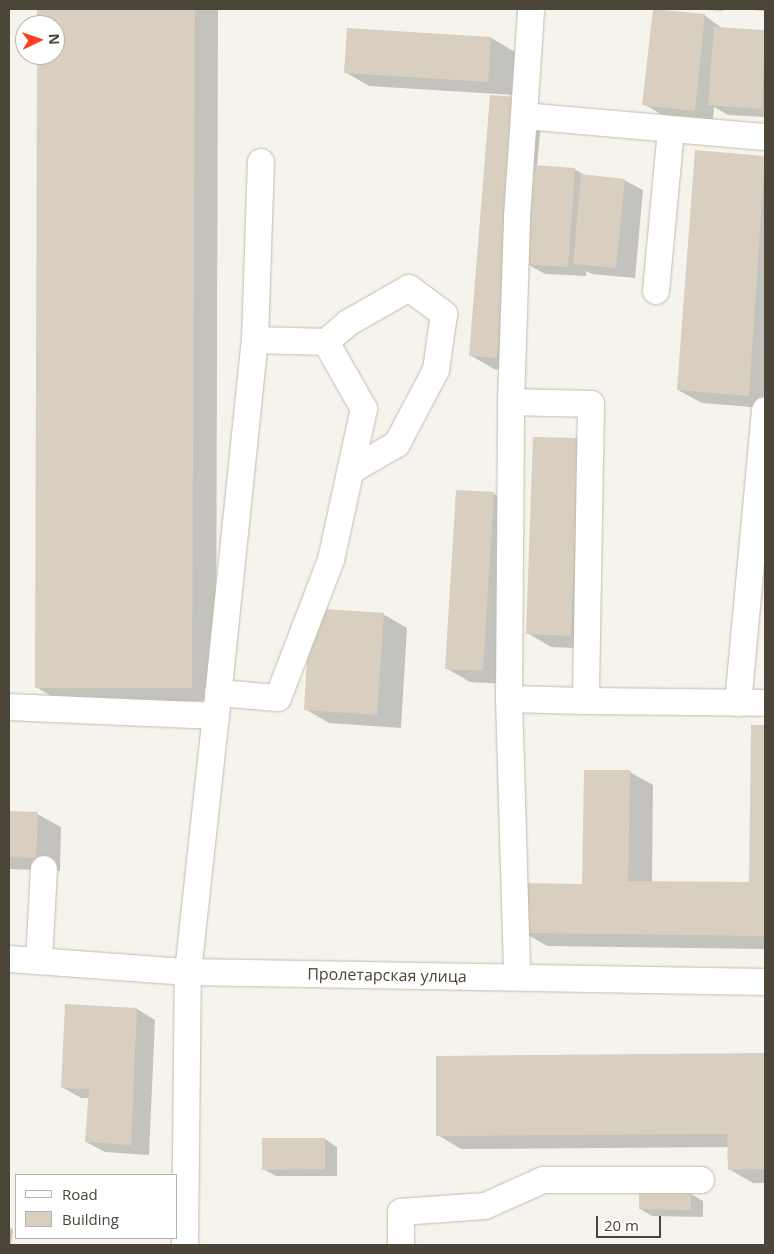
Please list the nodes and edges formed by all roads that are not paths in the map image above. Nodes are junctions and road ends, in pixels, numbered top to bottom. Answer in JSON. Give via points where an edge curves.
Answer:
{"nodes":[{"id":1,"x":531,"y":9,"type":"edge"},
{"id":2,"x":524,"y":116,"type":"junction"},
{"id":3,"x":671,"y":130,"type":"junction"},
{"id":4,"x":765,"y":137,"type":"edge"},
{"id":5,"x":261,"y":162,"type":"dead end"},
{"id":6,"x":656,"y":291,"type":"dead end"},
{"id":7,"x":256,"y":340,"type":"junction"},
{"id":8,"x":326,"y":342,"type":"junction"},
{"id":9,"x":511,"y":402,"type":"junction"},
{"id":10,"x":765,"y":410,"type":"edge"},
{"id":11,"x":350,"y":471,"type":"junction"},
{"id":12,"x":509,"y":699,"type":"junction"},
{"id":13,"x":586,"y":702,"type":"junction"},
{"id":14,"x":738,"y":703,"type":"junction"},
{"id":15,"x":765,"y":703,"type":"edge"},
{"id":16,"x":217,"y":704,"type":"junction"},
{"id":17,"x":9,"y":707,"type":"edge"},
{"id":18,"x":44,"y":869,"type":"dead end"},
{"id":19,"x":9,"y":959,"type":"edge"},
{"id":20,"x":39,"y":961,"type":"junction"},
{"id":21,"x":188,"y":972,"type":"junction"},
{"id":22,"x":518,"y":975,"type":"junction"},
{"id":23,"x":765,"y":982,"type":"edge"},
{"id":24,"x":701,"y":1180,"type":"dead end"},
{"id":25,"x":185,"y":1245,"type":"edge"},
{"id":26,"x":401,"y":1245,"type":"edge"}],
"edges":[{"from":1,"to":2,"type":"street"},
{"from":2,"to":3,"type":"street"},
{"from":2,"to":9,"type":"street"},
{"from":3,"to":4,"type":"street"},
{"from":3,"to":6,"type":"street"},
{"from":5,"to":7,"type":"street"},
{"from":7,"to":8,"type":"street"},
{"from":7,"to":16,"type":"street"},
{"from":8,"to":11,"type":"street","via":[[364,409]]},
{"from":8,"to":11,"type":"street","via":[[348,323],[409,288],[444,314],[436,370],[397,444]]},
{"from":9,"to":12,"type":"street"},
{"from":9,"to":13,"type":"street","via":[[591,404]]},
{"from":10,"to":14,"type":"street"},
{"from":11,"to":16,"type":"street","via":[[331,560],[278,698]]},
{"from":12,"to":13,"type":"street"},
{"from":12,"to":22,"type":"street"},
{"from":13,"to":14,"type":"street"},
{"from":14,"to":15,"type":"street"},
{"from":16,"to":17,"type":"street"},
{"from":16,"to":21,"type":"street"},
{"from":18,"to":20,"type":"street"},
{"from":19,"to":20,"type":"street","name":"Пролетарская улица"},
{"from":20,"to":21,"type":"street","name":"Пролетарская улица"},
{"from":21,"to":22,"type":"street","name":"Пролетарская улица"},
{"from":21,"to":25,"type":"street"},
{"from":22,"to":23,"type":"street","name":"Пролетарская улица"},
{"from":24,"to":26,"type":"street","via":[[543,1180],[485,1206],[401,1212]]}]}
